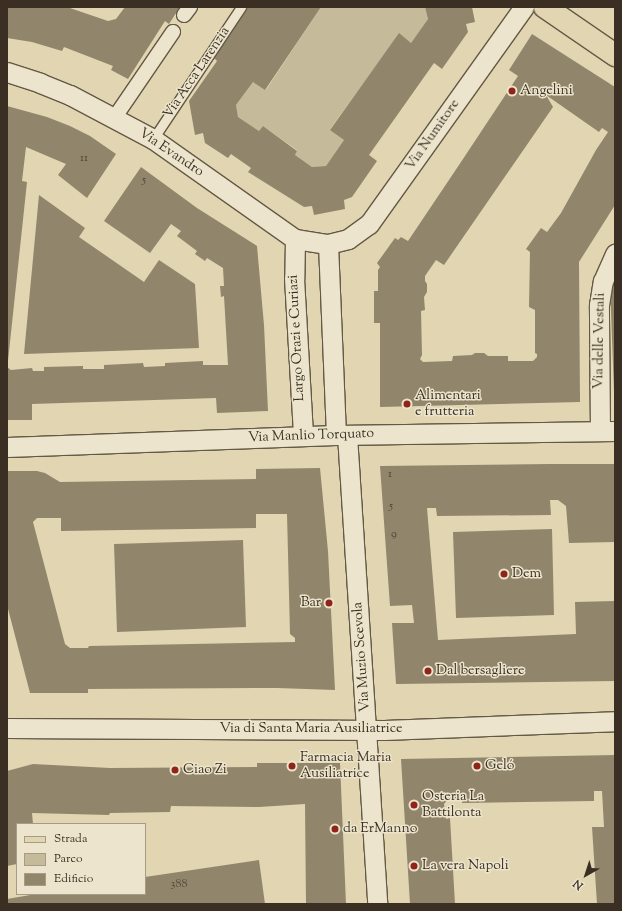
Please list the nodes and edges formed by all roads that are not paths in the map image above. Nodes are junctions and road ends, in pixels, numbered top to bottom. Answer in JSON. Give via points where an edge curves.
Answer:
{"nodes":[{"id":1,"x":241,"y":7,"type":"edge"},
{"id":2,"x":524,"y":7,"type":"edge"},
{"id":3,"x":545,"y":7,"type":"edge"},
{"id":4,"x":173,"y":32,"type":"dead end"},
{"id":5,"x":615,"y":55,"type":"edge"},
{"id":6,"x":7,"y":72,"type":"edge"},
{"id":7,"x":115,"y":117,"type":"junction"},
{"id":8,"x":153,"y":139,"type":"junction"},
{"id":9,"x":295,"y":239,"type":"junction"},
{"id":10,"x":328,"y":244,"type":"junction"},
{"id":11,"x":615,"y":254,"type":"edge"},
{"id":12,"x":607,"y":431,"type":"edge"},
{"id":13,"x":341,"y":435,"type":"junction"},
{"id":14,"x":303,"y":436,"type":"junction"},
{"id":15,"x":7,"y":447,"type":"edge"},
{"id":16,"x":615,"y":722,"type":"edge"},
{"id":17,"x":7,"y":728,"type":"edge"},
{"id":18,"x":366,"y":730,"type":"junction"},
{"id":19,"x":377,"y":904,"type":"edge"}],
"edges":[{"from":1,"to":8,"type":"lane","name":"Via Acca Larenzia"},
{"from":2,"to":10,"type":"street","name":"Via Numitore","via":[[369,224],[348,239]]},
{"from":3,"to":5,"type":"main road"},
{"from":4,"to":7,"type":"street"},
{"from":6,"to":7,"type":"street","name":"Via Evandro","via":[[56,89]]},
{"from":7,"to":8,"type":"street","name":"Via Evandro"},
{"from":8,"to":9,"type":"street","name":"Via Evandro"},
{"from":9,"to":10,"type":"street","name":"Via Evandro"},
{"from":9,"to":14,"type":"street","name":"Largo Orazi e Curiazi","via":[[294,268]]},
{"from":10,"to":13,"type":"street"},
{"from":11,"to":12,"type":"street","name":"Via delle Vestali","via":[[603,281],[599,305]]},
{"from":12,"to":13,"type":"street","name":"Via Manlio Torquato"},
{"from":13,"to":14,"type":"street","name":"Via Manlio Torquato"},
{"from":13,"to":18,"type":"street","name":"Via Muzio Scevola"},
{"from":14,"to":15,"type":"street","name":"Via Manlio Torquato"},
{"from":16,"to":18,"type":"street","name":"Via di Santa Maria Ausiliatrice"},
{"from":17,"to":18,"type":"street","name":"Via di Santa Maria Ausiliatrice"},
{"from":18,"to":19,"type":"street","name":"Via Muzio Scevola"}]}
